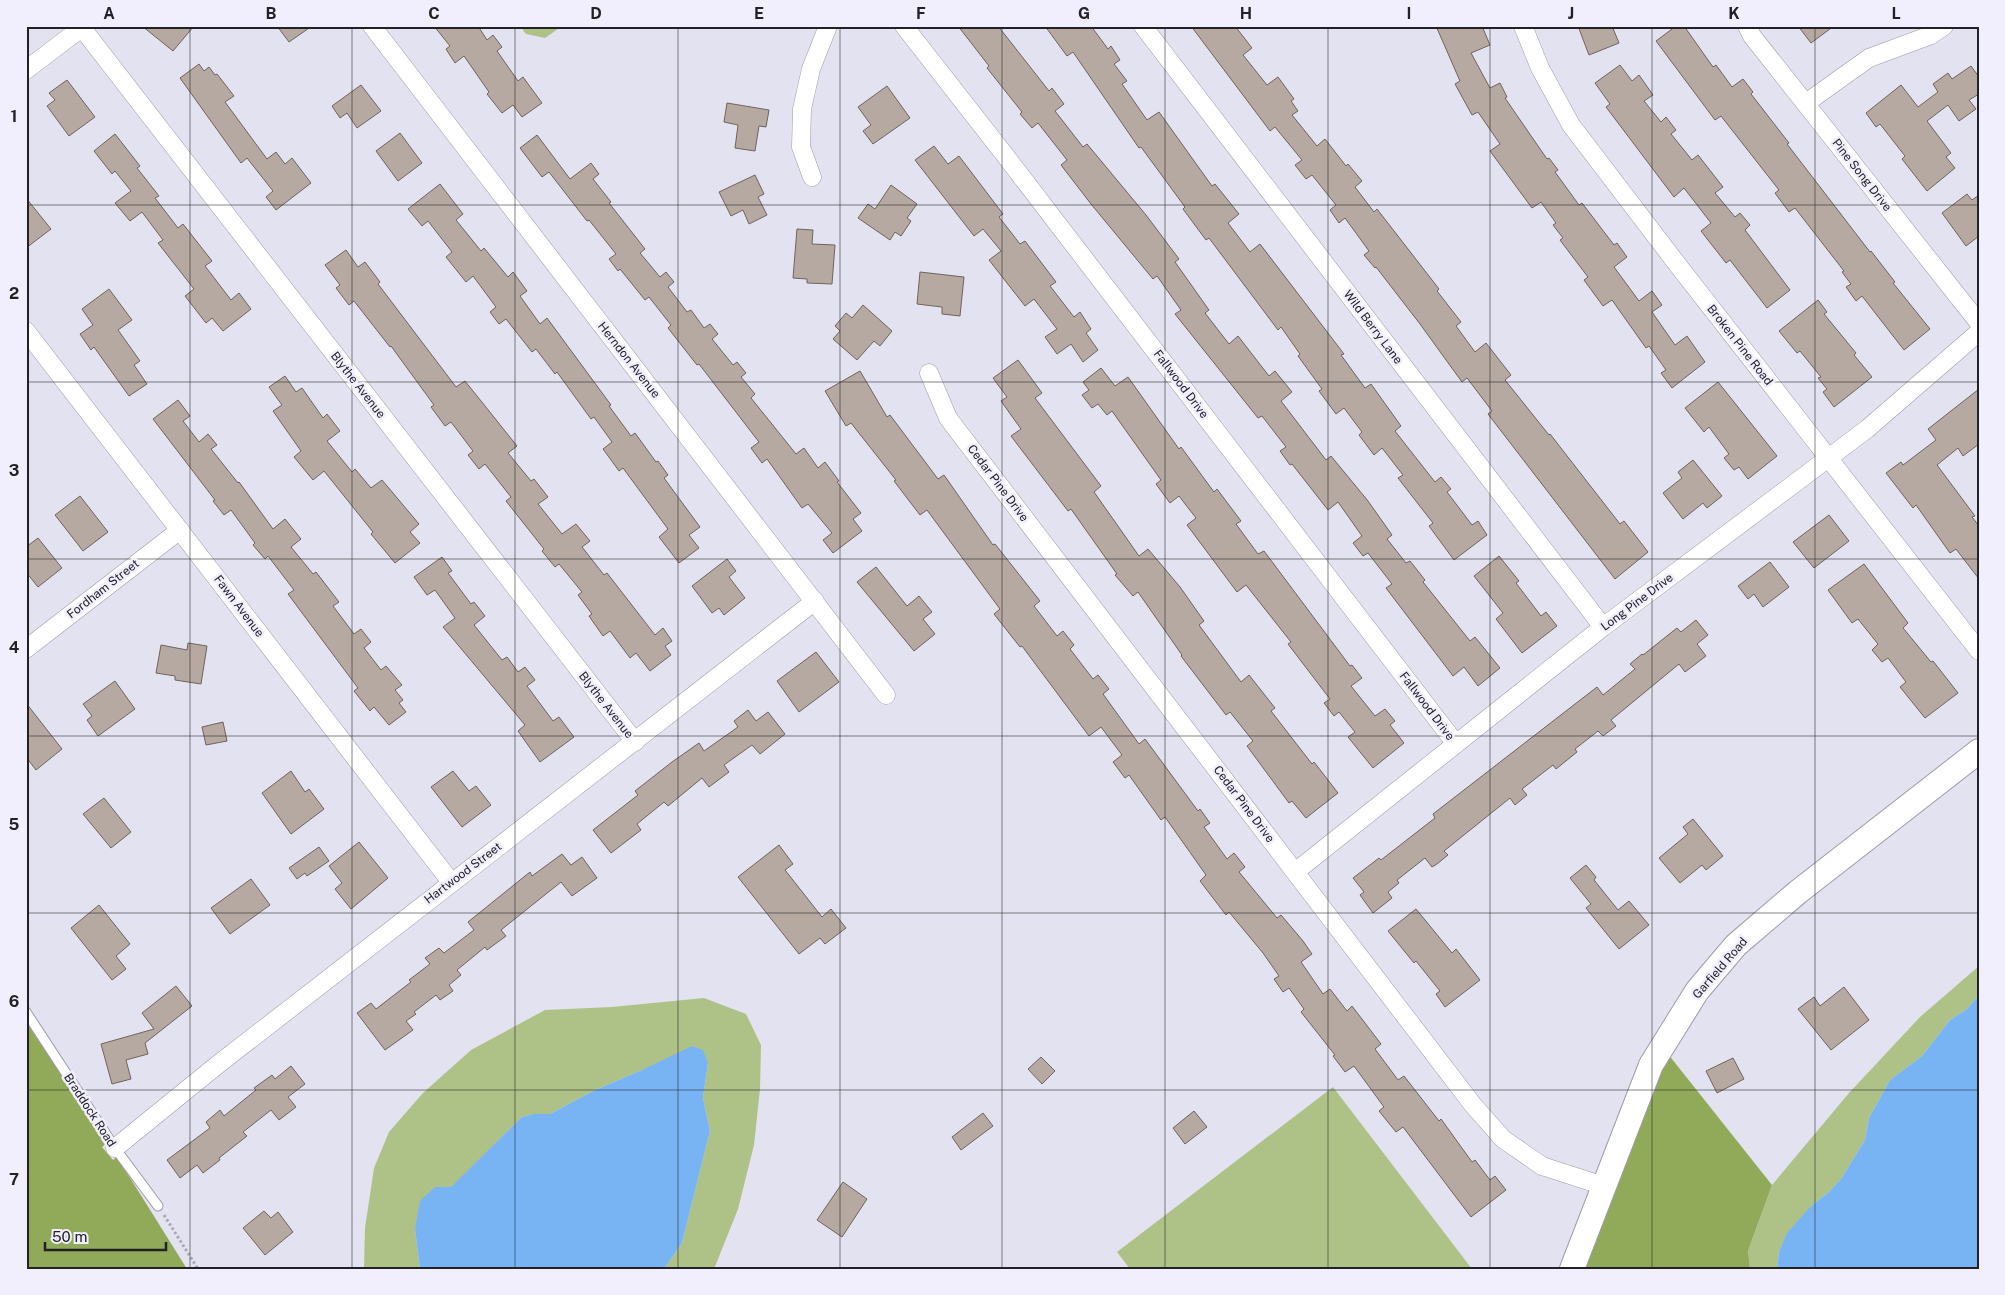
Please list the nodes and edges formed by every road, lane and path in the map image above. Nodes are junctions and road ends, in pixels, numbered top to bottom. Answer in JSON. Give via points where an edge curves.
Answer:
{"nodes":[{"id":1,"x":372,"y":26,"type":"edge"},
{"id":2,"x":828,"y":26,"type":"edge"},
{"id":3,"x":904,"y":26,"type":"edge"},
{"id":4,"x":1143,"y":26,"type":"edge"},
{"id":5,"x":1523,"y":26,"type":"edge"},
{"id":6,"x":1747,"y":26,"type":"edge"},
{"id":7,"x":1944,"y":26,"type":"edge"},
{"id":8,"x":83,"y":27,"type":"edge"},
{"id":9,"x":26,"y":70,"type":"edge"},
{"id":10,"x":1806,"y":103,"type":"junction"},
{"id":11,"x":812,"y":177,"type":"dead end"},
{"id":12,"x":1979,"y":322,"type":"edge"},
{"id":13,"x":26,"y":331,"type":"edge"},
{"id":14,"x":1979,"y":332,"type":"edge"},
{"id":15,"x":33,"y":353,"type":"edge"},
{"id":16,"x":929,"y":373,"type":"dead end"},
{"id":17,"x":1829,"y":458,"type":"junction"},
{"id":18,"x":180,"y":530,"type":"junction"},
{"id":19,"x":815,"y":601,"type":"junction"},
{"id":20,"x":1603,"y":627,"type":"junction"},
{"id":21,"x":26,"y":649,"type":"edge"},
{"id":22,"x":1979,"y":650,"type":"edge"},
{"id":23,"x":886,"y":695,"type":"dead end"},
{"id":24,"x":635,"y":742,"type":"junction"},
{"id":25,"x":1456,"y":744,"type":"junction"},
{"id":26,"x":1979,"y":751,"type":"edge"},
{"id":27,"x":1295,"y":872,"type":"junction"},
{"id":28,"x":451,"y":882,"type":"junction"},
{"id":29,"x":26,"y":1012,"type":"edge"},
{"id":30,"x":115,"y":1148,"type":"junction"},
{"id":31,"x":1604,"y":1186,"type":"junction"},
{"id":32,"x":158,"y":1206,"type":"joint"},
{"id":33,"x":198,"y":1269,"type":"edge"},
{"id":34,"x":1572,"y":1269,"type":"edge"}],
"edges":[{"from":1,"to":19,"type":"street","name":"Herndon Avenue"},
{"from":2,"to":11,"type":"street","via":[[811,69],[802,109],[801,147]]},
{"from":3,"to":25,"type":"street","name":"Fallwood Drive"},
{"from":4,"to":20,"type":"street","name":"Wild Berry Lane"},
{"from":5,"to":17,"type":"street","name":"Broken Pine Road","via":[[1540,68],[1571,125]]},
{"from":6,"to":10,"type":"street","name":"Pine Song Drive"},
{"from":7,"to":10,"type":"street","via":[[1931,35],[1869,58]]},
{"from":8,"to":9,"type":"street"},
{"from":8,"to":24,"type":"street","name":"Blythe Avenue"},
{"from":10,"to":12,"type":"street","name":"Pine Song Drive"},
{"from":13,"to":15,"type":"street","name":"Fawn Avenue"},
{"from":14,"to":17,"type":"street","name":"Long Pine Drive"},
{"from":15,"to":18,"type":"street","name":"Fawn Avenue"},
{"from":16,"to":27,"type":"street","name":"Cedar Pine Drive","via":[[948,418]]},
{"from":17,"to":20,"type":"street","name":"Long Pine Drive"},
{"from":17,"to":22,"type":"street","name":"Broken Pine Road"},
{"from":18,"to":21,"type":"street","name":"Fordham Street"},
{"from":18,"to":28,"type":"street","name":"Fawn Avenue"},
{"from":19,"to":23,"type":"street","name":"Herndon Avenue"},
{"from":19,"to":24,"type":"street","name":"Hartwood Street"},
{"from":20,"to":25,"type":"street","name":"Long Pine Drive"},
{"from":24,"to":28,"type":"street","name":"Hartwood Street"},
{"from":25,"to":27,"type":"street","name":"Long Pine Drive"},
{"from":26,"to":31,"type":"street","name":"Garfield Road","via":[[1736,945],[1697,992],[1651,1065]]},
{"from":27,"to":31,"type":"street","name":"Cedar Pine Drive","via":[[1431,1052],[1503,1139],[1542,1166]]},
{"from":28,"to":30,"type":"street","name":"Hartwood Street"},
{"from":29,"to":30,"type":"lane","name":"Braddock Road"},
{"from":30,"to":32,"type":"lane","name":"Braddock Road"},
{"from":31,"to":34,"type":"street","name":"Garfield Road"},
{"from":32,"to":33,"type":"path"}]}
